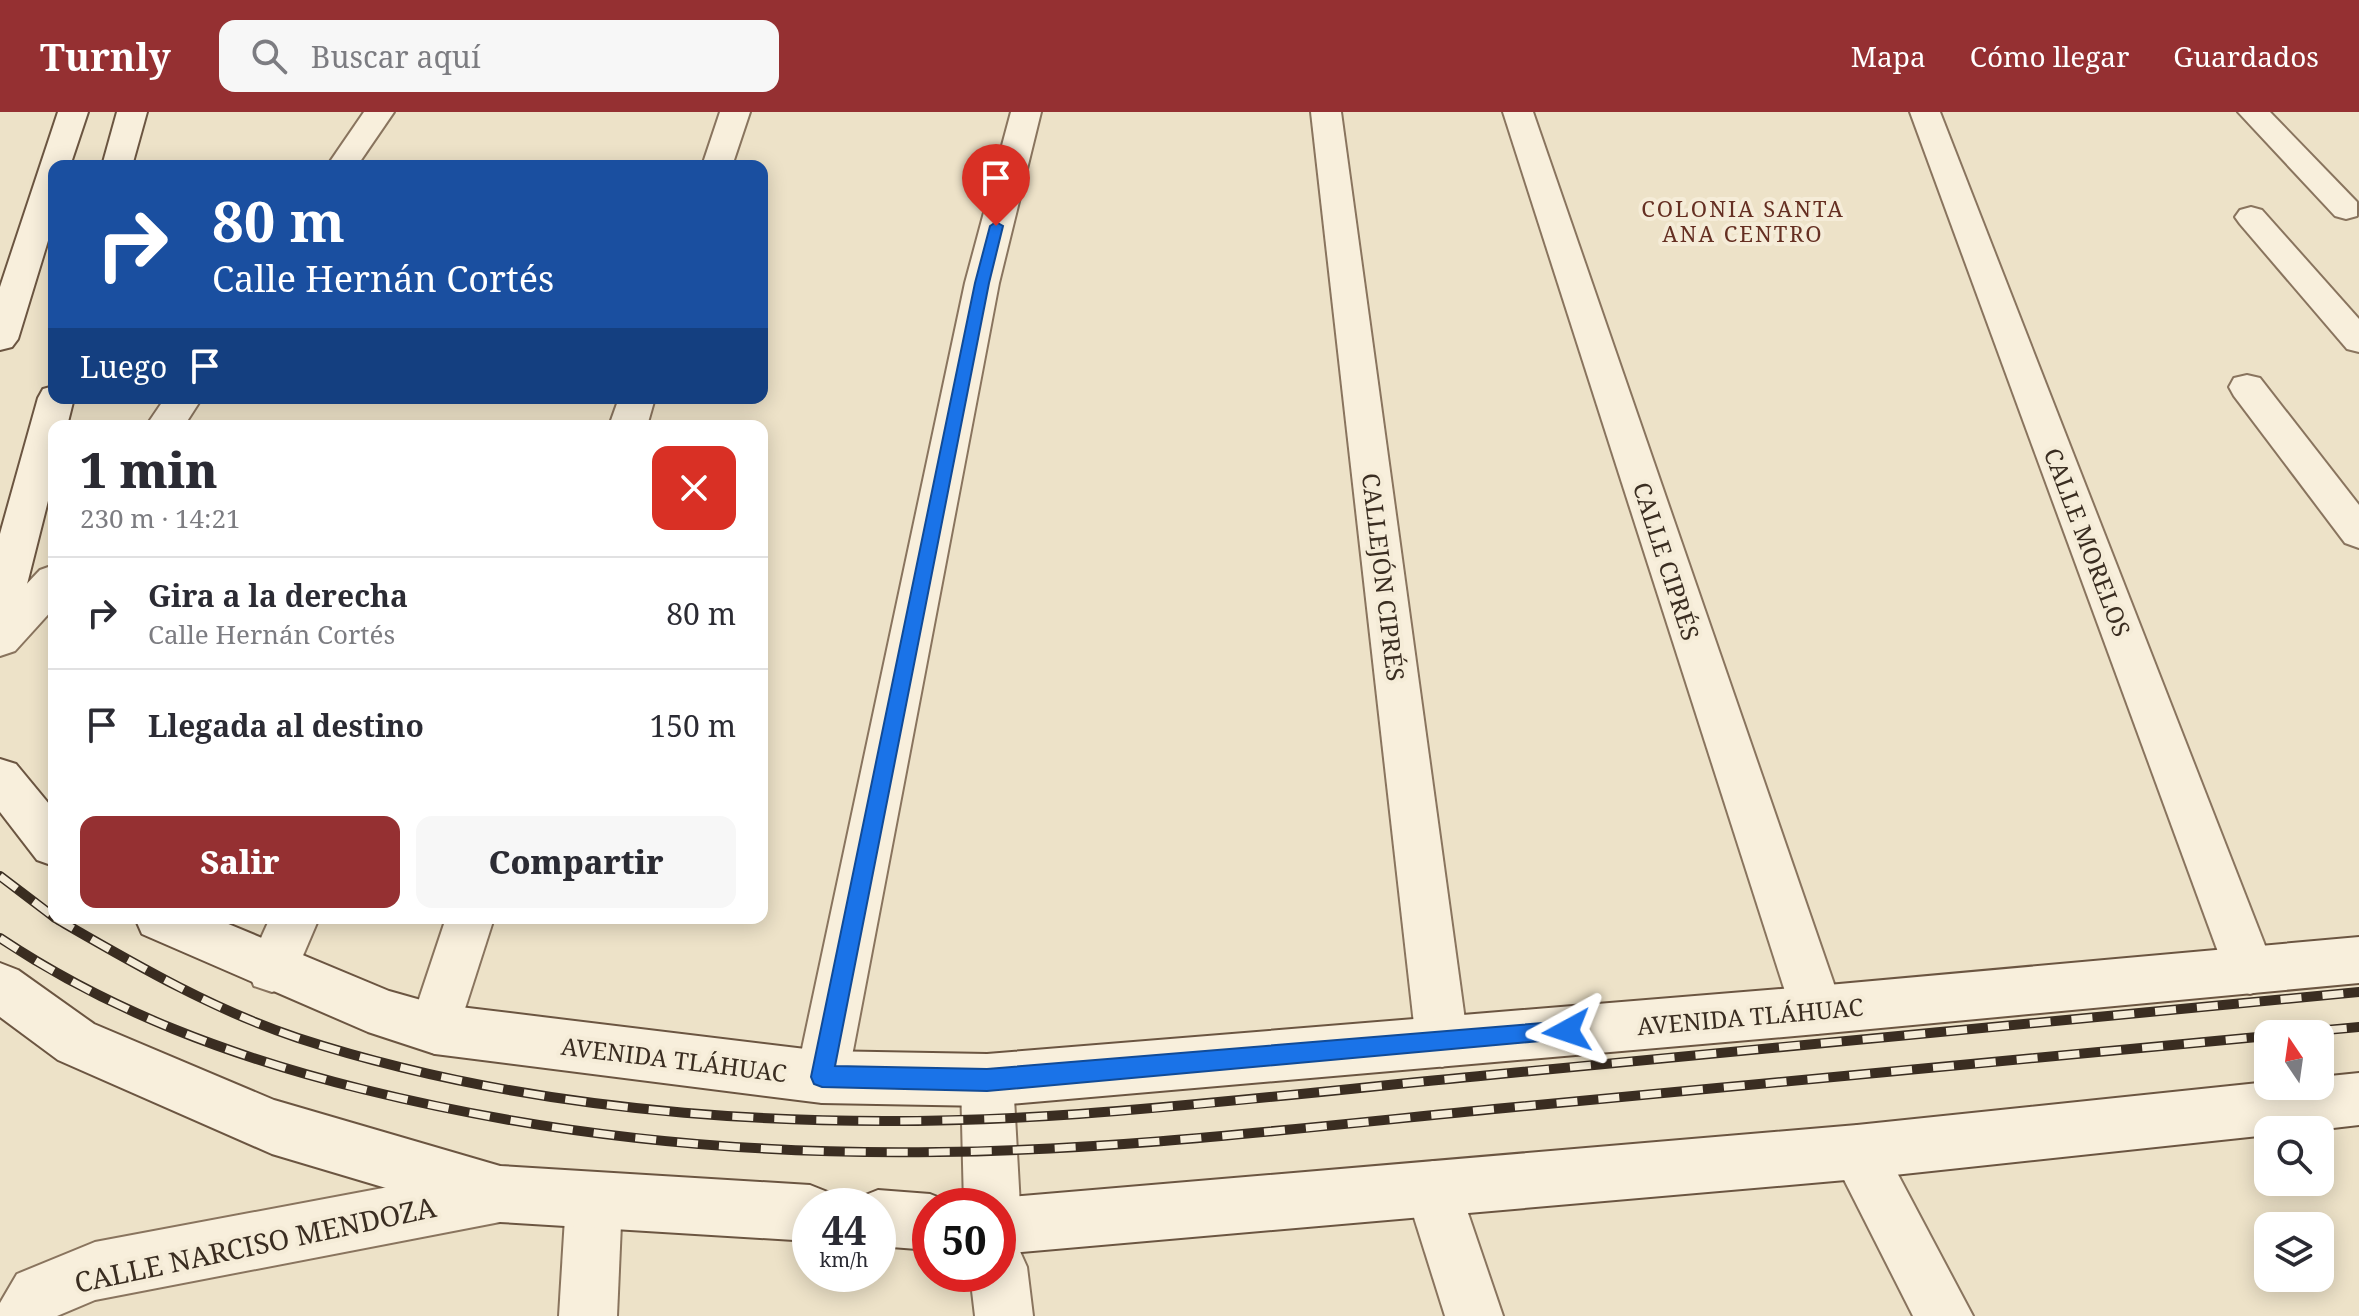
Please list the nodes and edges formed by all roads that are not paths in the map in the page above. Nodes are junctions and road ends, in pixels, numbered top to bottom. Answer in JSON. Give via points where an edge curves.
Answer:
{"nodes":[{"id":1,"x":73,"y":112,"type":"edge"},
{"id":2,"x":132,"y":112,"type":"edge"},
{"id":3,"x":379,"y":112,"type":"edge"},
{"id":4,"x":735,"y":112,"type":"edge"},
{"id":5,"x":1026,"y":112,"type":"edge"},
{"id":6,"x":1326,"y":112,"type":"edge"},
{"id":7,"x":1518,"y":112,"type":"edge"},
{"id":8,"x":1925,"y":112,"type":"edge"},
{"id":9,"x":2253,"y":112,"type":"edge"},
{"id":10,"x":58,"y":160,"type":"edge"},
{"id":11,"x":119,"y":160,"type":"edge"},
{"id":12,"x":346,"y":160,"type":"edge"},
{"id":13,"x":719,"y":160,"type":"edge"},
{"id":14,"x":48,"y":190,"type":"edge"},
{"id":15,"x":2346,"y":209,"type":"dead end"},
{"id":16,"x":2251,"y":217,"type":"dead end"},
{"id":17,"x":0,"y":339,"type":"edge"},
{"id":18,"x":2359,"y":341,"type":"edge"},
{"id":19,"x":2247,"y":387,"type":"dead end"},
{"id":20,"x":48,"y":428,"type":"edge"},
{"id":21,"x":2359,"y":533,"type":"edge"},
{"id":22,"x":48,"y":587,"type":"edge"},
{"id":23,"x":0,"y":608,"type":"edge"},
{"id":24,"x":0,"y":639,"type":"edge"},
{"id":25,"x":0,"y":778,"type":"edge"},
{"id":26,"x":48,"y":838,"type":"edge"},
{"id":27,"x":172,"y":924,"type":"edge"},
{"id":28,"x":292,"y":924,"type":"edge"},
{"id":29,"x":468,"y":924,"type":"edge"},
{"id":30,"x":2359,"y":960,"type":"edge"},
{"id":31,"x":272,"y":969,"type":"junction"},
{"id":32,"x":2250,"y":971,"type":"junction"},
{"id":33,"x":0,"y":987,"type":"edge"},
{"id":34,"x":1817,"y":1010,"type":"junction"},
{"id":35,"x":435,"y":1029,"type":"junction"},
{"id":36,"x":1442,"y":1042,"type":"junction"},
{"id":37,"x":822,"y":1077,"type":"junction"},
{"id":38,"x":987,"y":1080,"type":"junction"},
{"id":39,"x":2358,"y":1101,"type":"edge"},
{"id":40,"x":1857,"y":1152,"type":"junction"},
{"id":41,"x":991,"y":1188,"type":"edge"},
{"id":42,"x":1433,"y":1189,"type":"junction"},
{"id":43,"x":500,"y":1194,"type":"junction"},
{"id":44,"x":594,"y":1201,"type":"junction"},
{"id":45,"x":792,"y":1212,"type":"edge"},
{"id":46,"x":1016,"y":1224,"type":"edge"},
{"id":47,"x":1001,"y":1292,"type":"edge"},
{"id":48,"x":24,"y":1316,"type":"edge"},
{"id":49,"x":588,"y":1316,"type":"edge"},
{"id":50,"x":1004,"y":1316,"type":"edge"},
{"id":51,"x":1474,"y":1316,"type":"edge"},
{"id":52,"x":1944,"y":1316,"type":"edge"}],
"edges":[{"from":1,"to":10,"type":"street"},
{"from":2,"to":11,"type":"street"},
{"from":3,"to":12,"type":"street"},
{"from":4,"to":13,"type":"street"},
{"from":5,"to":37,"type":"street","via":[[982,283]]},
{"from":6,"to":36,"type":"street","name":"CALLEJÓN CIPRÉS"},
{"from":7,"to":34,"type":"street","name":"CALLE CIPRÉS"},
{"from":8,"to":32,"type":"street","name":"CALLE MORELOS"},
{"from":9,"to":15,"type":"street"},
{"from":14,"to":17,"type":"street"},
{"from":16,"to":18,"type":"street"},
{"from":19,"to":21,"type":"street"},
{"from":20,"to":23,"type":"street"},
{"from":22,"to":24,"type":"street"},
{"from":25,"to":26,"type":"street"},
{"from":27,"to":31,"type":"street","name":"AVENIDA TLÁHUAC"},
{"from":28,"to":31,"type":"street"},
{"from":29,"to":35,"type":"street"},
{"from":30,"to":32,"type":"street","name":"AVENIDA TLÁHUAC"},
{"from":31,"to":35,"type":"street","name":"AVENIDA TLÁHUAC"},
{"from":32,"to":34,"type":"street","name":"AVENIDA TLÁHUAC"},
{"from":33,"to":43,"type":"street","via":[[76,1042],[272,1127]]},
{"from":34,"to":36,"type":"street","name":"AVENIDA TLÁHUAC"},
{"from":35,"to":37,"type":"street","name":"AVENIDA TLÁHUAC"},
{"from":36,"to":38,"type":"street","name":"AVENIDA TLÁHUAC"},
{"from":37,"to":38,"type":"street","name":"AVENIDA TLÁHUAC"},
{"from":38,"to":41,"type":"street"},
{"from":39,"to":40,"type":"street"},
{"from":40,"to":42,"type":"street"},
{"from":40,"to":52,"type":"street"},
{"from":42,"to":46,"type":"street"},
{"from":42,"to":51,"type":"street"},
{"from":43,"to":44,"type":"street"},
{"from":43,"to":48,"type":"street","name":"CALLE NARCISO MENDOZA","via":[[95,1271],[37,1294]]},
{"from":44,"to":45,"type":"street"},
{"from":44,"to":49,"type":"street"},
{"from":47,"to":50,"type":"street"}]}
